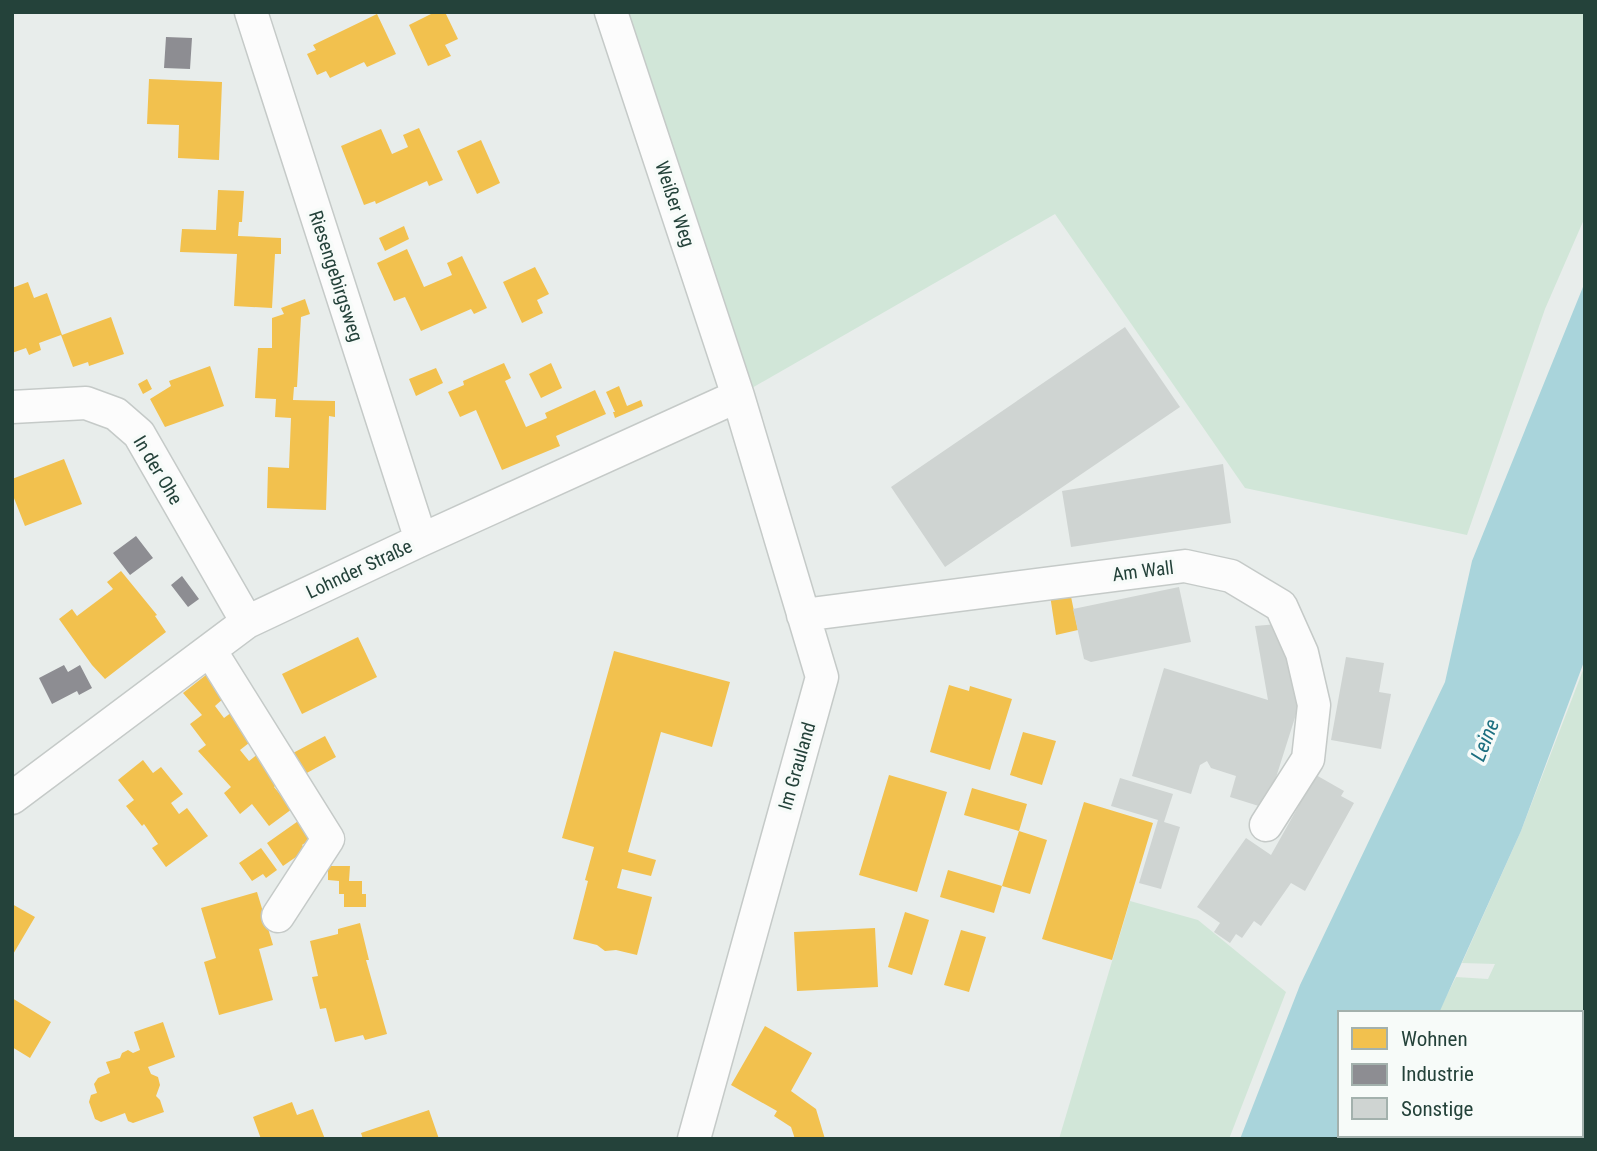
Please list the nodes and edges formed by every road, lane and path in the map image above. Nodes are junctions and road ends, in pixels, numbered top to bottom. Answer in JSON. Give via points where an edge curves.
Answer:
{"nodes":[{"id":1,"x":251,"y":12,"type":"edge"},
{"id":2,"x":611,"y":12,"type":"edge"},
{"id":3,"x":738,"y":396,"type":"junction"},
{"id":4,"x":12,"y":407,"type":"edge"},
{"id":5,"x":421,"y":540,"type":"junction"},
{"id":6,"x":803,"y":615,"type":"junction"},
{"id":7,"x":247,"y":622,"type":"junction"},
{"id":8,"x":210,"y":650,"type":"junction"},
{"id":9,"x":12,"y":798,"type":"edge"},
{"id":10,"x":1266,"y":825,"type":"dead end"},
{"id":11,"x":278,"y":916,"type":"dead end"},
{"id":12,"x":694,"y":1139,"type":"edge"}],
"edges":[{"from":1,"to":5,"type":"street","name":"Riesengebirgsweg"},
{"from":2,"to":3,"type":"street","name":"Weißer Weg"},
{"from":3,"to":5,"type":"street","name":"Lohnder Straße"},
{"from":3,"to":6,"type":"street","name":"Im Grauland"},
{"from":4,"to":7,"type":"street","name":"In der Ohe","via":[[86,403],[116,414],[139,433]]},
{"from":5,"to":7,"type":"street","name":"Lohnder Straße"},
{"from":6,"to":10,"type":"street","name":"Am Wall","via":[[1185,566],[1231,576],[1281,606],[1302,653],[1314,705],[1308,759]]},
{"from":6,"to":12,"type":"street","name":"Im Grauland","via":[[822,677]]},
{"from":7,"to":8,"type":"street","name":"Lohnder Straße"},
{"from":8,"to":9,"type":"street","name":"Lohnder Straße"},
{"from":8,"to":11,"type":"street","via":[[328,839]]}]}
